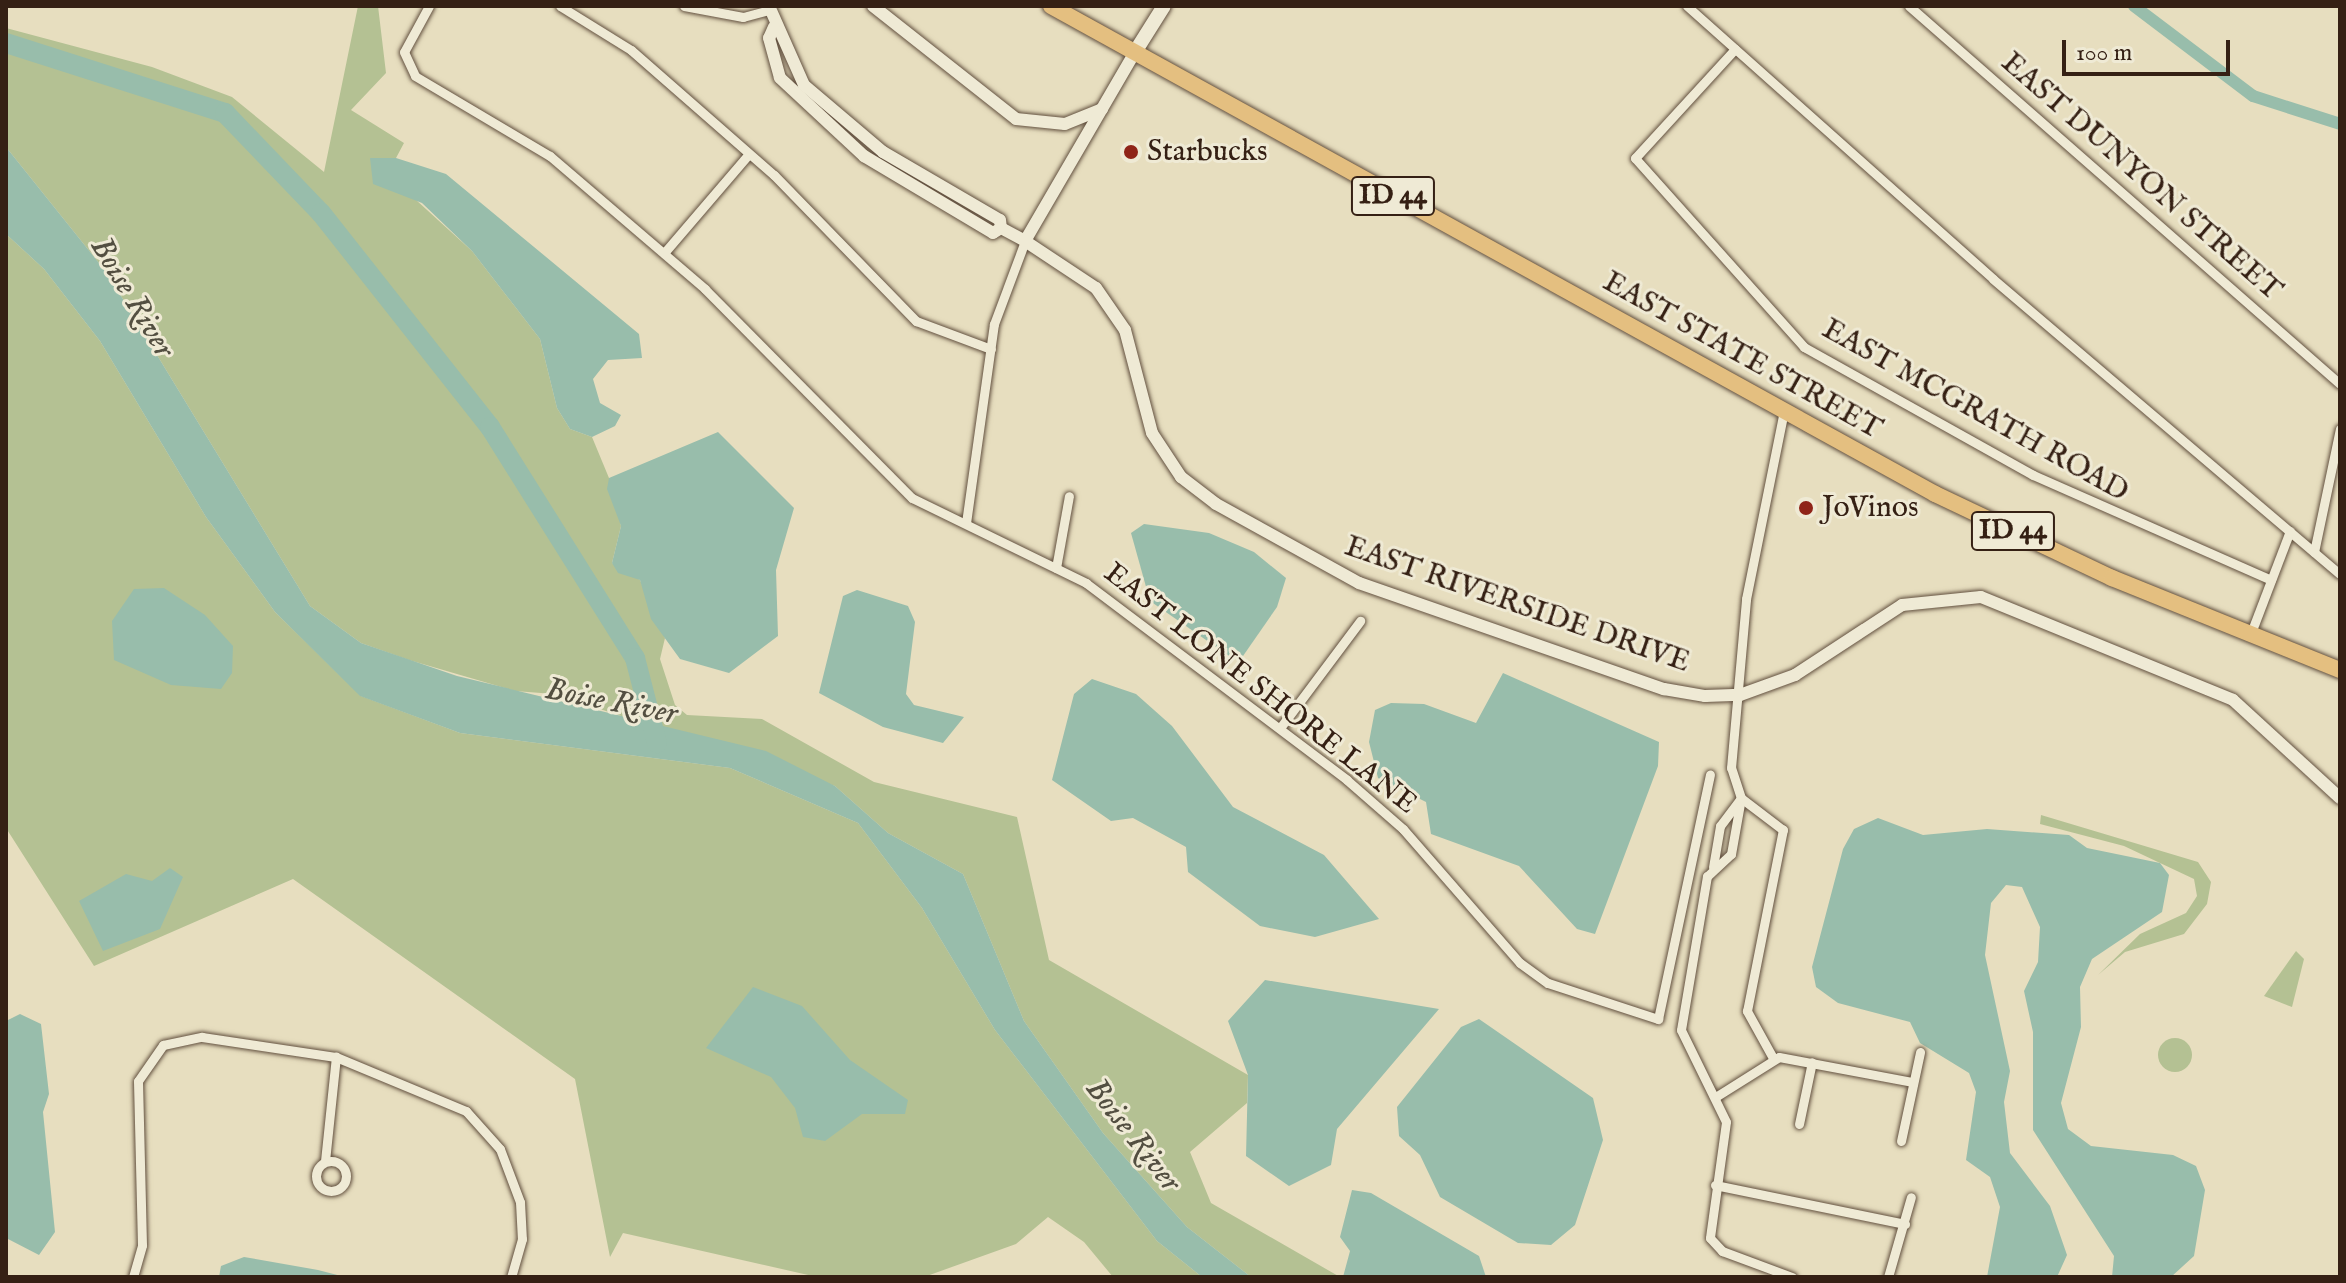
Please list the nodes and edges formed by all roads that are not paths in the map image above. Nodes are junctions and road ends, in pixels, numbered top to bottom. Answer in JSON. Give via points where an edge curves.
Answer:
{"nodes":[{"id":1,"x":429,"y":6,"type":"edge"},
{"id":2,"x":560,"y":6,"type":"edge"},
{"id":3,"x":684,"y":6,"type":"edge"},
{"id":4,"x":873,"y":6,"type":"edge"},
{"id":5,"x":1051,"y":6,"type":"edge"},
{"id":6,"x":1164,"y":6,"type":"edge"},
{"id":7,"x":1687,"y":6,"type":"edge"},
{"id":8,"x":1909,"y":6,"type":"edge"},
{"id":9,"x":770,"y":8,"type":"edge"},
{"id":10,"x":1735,"y":49,"type":"junction"},
{"id":11,"x":1135,"y":52,"type":"junction"},
{"id":12,"x":1102,"y":109,"type":"junction"},
{"id":13,"x":749,"y":154,"type":"junction"},
{"id":14,"x":1025,"y":241,"type":"junction"},
{"id":15,"x":664,"y":253,"type":"junction"},
{"id":16,"x":991,"y":349,"type":"junction"},
{"id":17,"x":2340,"y":384,"type":"edge"},
{"id":18,"x":1784,"y":410,"type":"junction"},
{"id":19,"x":2340,"y":429,"type":"edge"},
{"id":20,"x":1069,"y":496,"type":"dead end"},
{"id":21,"x":966,"y":523,"type":"junction"},
{"id":22,"x":2290,"y":531,"type":"junction"},
{"id":23,"x":2314,"y":552,"type":"junction"},
{"id":24,"x":1056,"y":568,"type":"junction"},
{"id":25,"x":2340,"y":574,"type":"edge"},
{"id":26,"x":2271,"y":580,"type":"junction"},
{"id":27,"x":1360,"y":621,"type":"dead end"},
{"id":28,"x":2251,"y":633,"type":"junction"},
{"id":29,"x":2340,"y":670,"type":"edge"},
{"id":30,"x":1740,"y":695,"type":"junction"},
{"id":31,"x":1280,"y":728,"type":"junction"},
{"id":32,"x":1710,"y":774,"type":"dead end"},
{"id":33,"x":1741,"y":798,"type":"junction"},
{"id":34,"x":2340,"y":798,"type":"edge"},
{"id":35,"x":1713,"y":867,"type":"junction"},
{"id":36,"x":1920,"y":1052,"type":"dead end"},
{"id":37,"x":336,"y":1057,"type":"junction"},
{"id":38,"x":1773,"y":1058,"type":"junction"},
{"id":39,"x":1812,"y":1062,"type":"junction"},
{"id":40,"x":1912,"y":1082,"type":"junction"},
{"id":41,"x":1717,"y":1096,"type":"junction"},
{"id":42,"x":1799,"y":1124,"type":"dead end"},
{"id":43,"x":1901,"y":1141,"type":"dead end"},
{"id":44,"x":325,"y":1161,"type":"dead end"},
{"id":45,"x":1715,"y":1185,"type":"junction"},
{"id":46,"x":1911,"y":1197,"type":"dead end"},
{"id":47,"x":1905,"y":1224,"type":"junction"},
{"id":48,"x":133,"y":1277,"type":"edge"},
{"id":49,"x":511,"y":1277,"type":"edge"},
{"id":50,"x":1792,"y":1277,"type":"edge"},
{"id":51,"x":1888,"y":1277,"type":"edge"}],
"edges":[{"from":1,"to":15,"type":"street","name":"EAST LONE SHORE LANE","via":[[404,59],[415,76],[550,156]]},
{"from":2,"to":13,"type":"street","via":[[631,50]]},
{"from":3,"to":9,"type":"street","via":[[743,17]]},
{"from":4,"to":12,"type":"street","via":[[1016,119],[1065,124]]},
{"from":5,"to":11,"type":"highway","number":"ID 44"},
{"from":6,"to":11,"type":"main road"},
{"from":7,"to":10,"type":"street"},
{"from":8,"to":17,"type":"street","name":"EAST DUNYON STREET"},
{"from":9,"to":14,"type":"street","name":"EAST RIVERSIDE DRIVE","via":[[772,59],[802,104],[893,177],[993,233],[1001,228]]},
{"from":10,"to":22,"type":"street"},
{"from":10,"to":26,"type":"street","name":"EAST MCGRATH ROAD","via":[[1635,158],[1804,347],[2033,475]]},
{"from":11,"to":12,"type":"street"},
{"from":11,"to":18,"type":"highway","name":"EAST STATE STREET","number":"ID 44"},
{"from":12,"to":14,"type":"street"},
{"from":13,"to":15,"type":"street"},
{"from":13,"to":16,"type":"street","via":[[916,321]]},
{"from":14,"to":16,"type":"street"},
{"from":14,"to":30,"type":"street","name":"EAST RIVERSIDE DRIVE","via":[[1110,304],[1132,347],[1152,433],[1181,477],[1216,504],[1359,583],[1664,689]]},
{"from":15,"to":21,"type":"street","name":"EAST LONE SHORE LANE","via":[[912,498]]},
{"from":16,"to":21,"type":"street"},
{"from":18,"to":28,"type":"highway","name":"EAST STATE STREET","number":"ID 44","via":[[1966,510]]},
{"from":18,"to":30,"type":"street","via":[[1746,599]]},
{"from":19,"to":23,"type":"street"},
{"from":20,"to":24,"type":"street"},
{"from":21,"to":24,"type":"street","name":"EAST LONE SHORE LANE"},
{"from":22,"to":23,"type":"street"},
{"from":22,"to":26,"type":"street"},
{"from":23,"to":25,"type":"street"},
{"from":24,"to":31,"type":"street","name":"EAST LONE SHORE LANE","via":[[1114,601]]},
{"from":26,"to":28,"type":"street"},
{"from":27,"to":31,"type":"street"},
{"from":28,"to":29,"type":"highway","name":"EAST STATE STREET","number":"ID 44"},
{"from":30,"to":33,"type":"street","via":[[1731,768]]},
{"from":30,"to":34,"type":"street","name":"EAST RIVERSIDE DRIVE","via":[[1795,675],[1902,605],[1981,597],[2233,700]]},
{"from":31,"to":32,"type":"street","name":"EAST LONE SHORE LANE","via":[[1403,829],[1520,963],[1580,999],[1658,1019]]},
{"from":33,"to":35,"type":"street","via":[[1720,826]]},
{"from":33,"to":35,"type":"street","via":[[1731,854]]},
{"from":33,"to":38,"type":"street","via":[[1783,830],[1747,1011]]},
{"from":35,"to":41,"type":"street","via":[[1680,1020],[1688,1052]]},
{"from":36,"to":40,"type":"street"},
{"from":37,"to":44,"type":"street"},
{"from":37,"to":48,"type":"street","via":[[202,1037],[163,1045],[138,1081],[142,1245]]},
{"from":37,"to":49,"type":"street","via":[[442,1096],[484,1129],[520,1202],[522,1239]]},
{"from":38,"to":39,"type":"street"},
{"from":38,"to":41,"type":"street"},
{"from":39,"to":40,"type":"street"},
{"from":39,"to":42,"type":"street"},
{"from":40,"to":43,"type":"street"},
{"from":41,"to":45,"type":"street","via":[[1726,1128]]},
{"from":45,"to":47,"type":"street"},
{"from":45,"to":50,"type":"street","via":[[1707,1227],[1713,1244]]},
{"from":46,"to":47,"type":"street"},
{"from":47,"to":51,"type":"street"}]}
